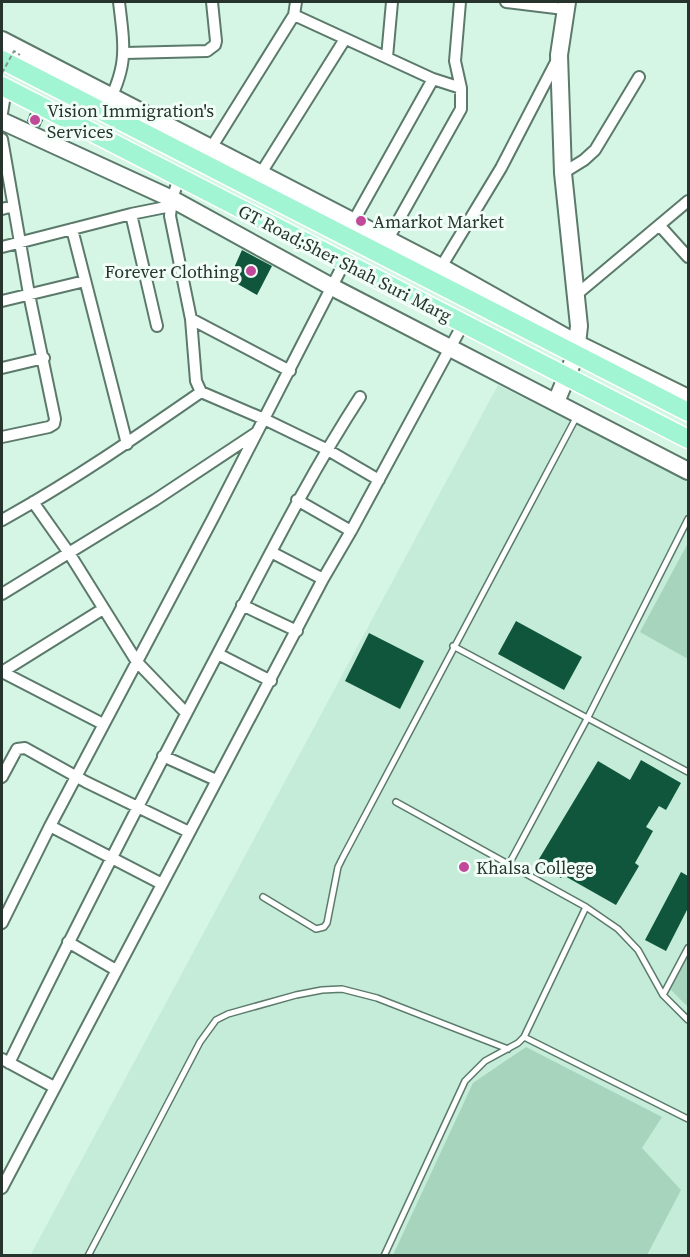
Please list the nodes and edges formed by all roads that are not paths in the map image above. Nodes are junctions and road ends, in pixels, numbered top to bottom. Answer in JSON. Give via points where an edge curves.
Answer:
{"nodes":[{"id":1,"x":119,"y":2,"type":"edge"},
{"id":2,"x":212,"y":2,"type":"edge"},
{"id":3,"x":296,"y":2,"type":"edge"},
{"id":4,"x":392,"y":2,"type":"edge"},
{"id":5,"x":460,"y":2,"type":"edge"},
{"id":6,"x":506,"y":2,"type":"edge"},
{"id":7,"x":557,"y":5,"type":"edge"},
{"id":8,"x":294,"y":15,"type":"junction"},
{"id":9,"x":345,"y":39,"type":"junction"},
{"id":10,"x":2,"y":40,"type":"edge"},
{"id":11,"x":125,"y":53,"type":"junction"},
{"id":12,"x":559,"y":55,"type":"junction"},
{"id":13,"x":387,"y":57,"type":"junction"},
{"id":14,"x":2,"y":60,"type":"edge"},
{"id":15,"x":639,"y":77,"type":"dead end"},
{"id":16,"x":433,"y":79,"type":"junction"},
{"id":17,"x":3,"y":83,"type":"edge"},
{"id":18,"x":461,"y":88,"type":"junction"},
{"id":19,"x":108,"y":104,"type":"junction"},
{"id":20,"x":2,"y":113,"type":"edge"},
{"id":21,"x":2,"y":121,"type":"edge"},
{"id":22,"x":2,"y":139,"type":"edge"},
{"id":23,"x":2,"y":143,"type":"edge"},
{"id":24,"x":211,"y":148,"type":"junction"},
{"id":25,"x":261,"y":173,"type":"junction"},
{"id":26,"x":563,"y":173,"type":"junction"},
{"id":27,"x":179,"y":178,"type":"junction"},
{"id":28,"x":688,"y":201,"type":"edge"},
{"id":29,"x":171,"y":203,"type":"junction"},
{"id":30,"x":13,"y":206,"type":"junction"},
{"id":31,"x":2,"y":209,"type":"edge"},
{"id":32,"x":131,"y":214,"type":"junction"},
{"id":33,"x":353,"y":222,"type":"junction"},
{"id":34,"x":660,"y":226,"type":"junction"},
{"id":35,"x":72,"y":229,"type":"junction"},
{"id":36,"x":388,"y":239,"type":"junction"},
{"id":37,"x":20,"y":242,"type":"junction"},
{"id":38,"x":2,"y":247,"type":"edge"},
{"id":39,"x":688,"y":257,"type":"edge"},
{"id":40,"x":344,"y":262,"type":"junction"},
{"id":41,"x":441,"y":267,"type":"junction"},
{"id":42,"x":85,"y":281,"type":"junction"},
{"id":43,"x":333,"y":287,"type":"junction"},
{"id":44,"x":30,"y":294,"type":"junction"},
{"id":45,"x":576,"y":295,"type":"junction"},
{"id":46,"x":2,"y":301,"type":"edge"},
{"id":47,"x":191,"y":319,"type":"junction"},
{"id":48,"x":463,"y":324,"type":"junction"},
{"id":49,"x":157,"y":326,"type":"dead end"},
{"id":50,"x":450,"y":348,"type":"junction"},
{"id":51,"x":577,"y":349,"type":"junction"},
{"id":52,"x":44,"y":358,"type":"junction"},
{"id":53,"x":2,"y":368,"type":"edge"},
{"id":54,"x":290,"y":372,"type":"junction"},
{"id":55,"x":567,"y":376,"type":"junction"},
{"id":56,"x":201,"y":392,"type":"junction"},
{"id":57,"x":360,"y":397,"type":"dead end"},
{"id":58,"x":688,"y":398,"type":"edge"},
{"id":59,"x":556,"y":402,"type":"junction"},
{"id":60,"x":688,"y":412,"type":"edge"},
{"id":61,"x":578,"y":414,"type":"junction"},
{"id":62,"x":264,"y":419,"type":"junction"},
{"id":63,"x":256,"y":433,"type":"junction"},
{"id":64,"x":2,"y":437,"type":"edge"},
{"id":65,"x":688,"y":439,"type":"edge"},
{"id":66,"x":127,"y":444,"type":"junction"},
{"id":67,"x":326,"y":449,"type":"junction"},
{"id":68,"x":688,"y":471,"type":"edge"},
{"id":69,"x":379,"y":480,"type":"junction"},
{"id":70,"x":297,"y":500,"type":"junction"},
{"id":71,"x":33,"y":502,"type":"junction"},
{"id":72,"x":688,"y":519,"type":"edge"},
{"id":73,"x":2,"y":520,"type":"edge"},
{"id":74,"x":351,"y":531,"type":"junction"},
{"id":75,"x":271,"y":552,"type":"junction"},
{"id":76,"x":69,"y":553,"type":"junction"},
{"id":77,"x":323,"y":579,"type":"junction"},
{"id":78,"x":2,"y":594,"type":"edge"},
{"id":79,"x":242,"y":605,"type":"junction"},
{"id":80,"x":103,"y":609,"type":"junction"},
{"id":81,"x":297,"y":631,"type":"junction"},
{"id":82,"x":453,"y":646,"type":"junction"},
{"id":83,"x":218,"y":654,"type":"junction"},
{"id":84,"x":137,"y":662,"type":"junction"},
{"id":85,"x":2,"y":672,"type":"edge"},
{"id":86,"x":271,"y":681,"type":"junction"},
{"id":87,"x":186,"y":712,"type":"junction"},
{"id":88,"x":587,"y":719,"type":"junction"},
{"id":89,"x":103,"y":724,"type":"junction"},
{"id":90,"x":163,"y":756,"type":"junction"},
{"id":91,"x":688,"y":772,"type":"edge"},
{"id":92,"x":2,"y":777,"type":"edge"},
{"id":93,"x":76,"y":777,"type":"junction"},
{"id":94,"x":216,"y":780,"type":"junction"},
{"id":95,"x":396,"y":802,"type":"dead end"},
{"id":96,"x":138,"y":808,"type":"junction"},
{"id":97,"x":50,"y":825,"type":"junction"},
{"id":98,"x":189,"y":832,"type":"junction"},
{"id":99,"x":113,"y":858,"type":"junction"},
{"id":100,"x":509,"y":864,"type":"junction"},
{"id":101,"x":162,"y":884,"type":"junction"},
{"id":102,"x":263,"y":897,"type":"dead end"},
{"id":103,"x":586,"y":907,"type":"junction"},
{"id":104,"x":2,"y":923,"type":"edge"},
{"id":105,"x":68,"y":942,"type":"junction"},
{"id":106,"x":688,"y":948,"type":"edge"},
{"id":107,"x":116,"y":970,"type":"junction"},
{"id":108,"x":663,"y":995,"type":"junction"},
{"id":109,"x":688,"y":1020,"type":"edge"},
{"id":110,"x":524,"y":1037,"type":"junction"},
{"id":111,"x":508,"y":1048,"type":"junction"},
{"id":112,"x":5,"y":1061,"type":"edge"},
{"id":113,"x":54,"y":1087,"type":"junction"},
{"id":114,"x":688,"y":1119,"type":"edge"},
{"id":115,"x":2,"y":1188,"type":"edge"},
{"id":116,"x":88,"y":1256,"type":"edge"},
{"id":117,"x":384,"y":1256,"type":"edge"}],
"edges":[{"from":1,"to":11,"type":"street"},
{"from":2,"to":11,"type":"street","via":[[216,41],[212,49]]},
{"from":3,"to":8,"type":"street"},
{"from":4,"to":13,"type":"street"},
{"from":5,"to":18,"type":"street","via":[[455,60]]},
{"from":6,"to":7,"type":"street"},
{"from":7,"to":12,"type":"main road"},
{"from":8,"to":9,"type":"street"},
{"from":8,"to":24,"type":"street"},
{"from":9,"to":13,"type":"street"},
{"from":9,"to":25,"type":"street"},
{"from":10,"to":19,"type":"main road"},
{"from":11,"to":19,"type":"street"},
{"from":12,"to":26,"type":"main road"},
{"from":12,"to":41,"type":"street","via":[[501,168]]},
{"from":13,"to":16,"type":"street"},
{"from":14,"to":19,"type":"main road","name":"GT Road;Sher Shah Suri Marg"},
{"from":15,"to":26,"type":"street","via":[[595,150]]},
{"from":16,"to":18,"type":"street"},
{"from":16,"to":33,"type":"street"},
{"from":17,"to":20,"type":"street"},
{"from":17,"to":27,"type":"main road","name":"GT Road;Sher Shah Suri Marg"},
{"from":18,"to":36,"type":"street","via":[[458,116]]},
{"from":19,"to":24,"type":"main road"},
{"from":19,"to":51,"type":"main road","name":"GT Road;Sher Shah Suri Marg"},
{"from":21,"to":29,"type":"main road"},
{"from":22,"to":23,"type":"street"},
{"from":23,"to":30,"type":"street"},
{"from":24,"to":25,"type":"main road"},
{"from":25,"to":33,"type":"main road"},
{"from":26,"to":45,"type":"main road"},
{"from":27,"to":29,"type":"street"},
{"from":27,"to":40,"type":"main road","name":"GT Road;Sher Shah Suri Marg"},
{"from":28,"to":34,"type":"street"},
{"from":29,"to":32,"type":"street"},
{"from":29,"to":43,"type":"main road"},
{"from":29,"to":47,"type":"street","via":[[171,221]]},
{"from":30,"to":31,"type":"street"},
{"from":30,"to":37,"type":"street"},
{"from":32,"to":35,"type":"street"},
{"from":32,"to":49,"type":"street"},
{"from":33,"to":36,"type":"main road"},
{"from":34,"to":39,"type":"street"},
{"from":34,"to":45,"type":"street"},
{"from":35,"to":37,"type":"street"},
{"from":35,"to":42,"type":"street"},
{"from":36,"to":41,"type":"main road"},
{"from":37,"to":38,"type":"street"},
{"from":37,"to":44,"type":"street"},
{"from":40,"to":43,"type":"street"},
{"from":40,"to":48,"type":"main road","name":"GT Road;Sher Shah Suri Marg"},
{"from":41,"to":51,"type":"main road"},
{"from":42,"to":44,"type":"street"},
{"from":42,"to":66,"type":"street"},
{"from":43,"to":50,"type":"main road"},
{"from":43,"to":54,"type":"street"},
{"from":44,"to":46,"type":"street"},
{"from":44,"to":52,"type":"street"},
{"from":45,"to":51,"type":"main road"},
{"from":47,"to":54,"type":"street"},
{"from":47,"to":56,"type":"street","via":[[196,381]]},
{"from":48,"to":50,"type":"street"},
{"from":48,"to":55,"type":"main road","name":"GT Road;Sher Shah Suri Marg"},
{"from":50,"to":59,"type":"main road"},
{"from":50,"to":69,"type":"street"},
{"from":51,"to":55,"type":"main road"},
{"from":51,"to":58,"type":"main road"},
{"from":51,"to":60,"type":"main road","name":"GT Road;Sher Shah Suri Marg"},
{"from":52,"to":53,"type":"street"},
{"from":52,"to":64,"type":"street","via":[[54,424]]},
{"from":54,"to":62,"type":"street"},
{"from":55,"to":59,"type":"main road"},
{"from":55,"to":65,"type":"main road","name":"GT Road;Sher Shah Suri Marg"},
{"from":56,"to":62,"type":"street"},
{"from":56,"to":66,"type":"street"},
{"from":57,"to":67,"type":"street"},
{"from":59,"to":61,"type":"main road"},
{"from":61,"to":68,"type":"main road"},
{"from":61,"to":82,"type":"lane"},
{"from":62,"to":63,"type":"street"},
{"from":62,"to":67,"type":"street"},
{"from":63,"to":76,"type":"street"},
{"from":63,"to":84,"type":"street"},
{"from":66,"to":71,"type":"street"},
{"from":67,"to":69,"type":"street"},
{"from":67,"to":70,"type":"street"},
{"from":69,"to":74,"type":"street"},
{"from":70,"to":74,"type":"street"},
{"from":70,"to":75,"type":"street"},
{"from":71,"to":73,"type":"street"},
{"from":71,"to":76,"type":"street"},
{"from":72,"to":88,"type":"lane"},
{"from":74,"to":77,"type":"street"},
{"from":75,"to":77,"type":"street"},
{"from":75,"to":79,"type":"street"},
{"from":76,"to":78,"type":"street"},
{"from":76,"to":80,"type":"street"},
{"from":77,"to":81,"type":"street"},
{"from":79,"to":81,"type":"street"},
{"from":79,"to":83,"type":"street"},
{"from":80,"to":84,"type":"street"},
{"from":80,"to":85,"type":"street"},
{"from":81,"to":86,"type":"street"},
{"from":82,"to":88,"type":"lane"},
{"from":82,"to":102,"type":"lane","via":[[338,867],[329,919],[324,927],[316,929]]},
{"from":83,"to":86,"type":"street"},
{"from":83,"to":87,"type":"street"},
{"from":84,"to":87,"type":"street"},
{"from":84,"to":89,"type":"street"},
{"from":85,"to":89,"type":"street"},
{"from":86,"to":94,"type":"street"},
{"from":87,"to":90,"type":"street"},
{"from":88,"to":91,"type":"lane"},
{"from":88,"to":100,"type":"lane"},
{"from":89,"to":93,"type":"street"},
{"from":90,"to":94,"type":"street"},
{"from":90,"to":96,"type":"street"},
{"from":92,"to":93,"type":"street","via":[[21,748]]},
{"from":93,"to":96,"type":"street"},
{"from":93,"to":97,"type":"street"},
{"from":94,"to":98,"type":"street"},
{"from":95,"to":100,"type":"lane"},
{"from":96,"to":98,"type":"street"},
{"from":96,"to":99,"type":"street"},
{"from":97,"to":99,"type":"street"},
{"from":97,"to":104,"type":"street"},
{"from":98,"to":101,"type":"street"},
{"from":99,"to":101,"type":"street"},
{"from":99,"to":105,"type":"street"},
{"from":100,"to":103,"type":"lane"},
{"from":101,"to":107,"type":"street"},
{"from":103,"to":108,"type":"lane","via":[[618,929],[638,950]]},
{"from":103,"to":110,"type":"lane"},
{"from":105,"to":107,"type":"street"},
{"from":105,"to":112,"type":"street"},
{"from":106,"to":108,"type":"lane"},
{"from":107,"to":113,"type":"street"},
{"from":108,"to":109,"type":"lane"},
{"from":110,"to":111,"type":"lane"},
{"from":110,"to":114,"type":"lane"},
{"from":111,"to":116,"type":"lane","via":[[377,998],[342,989],[296,995],[228,1014],[216,1020],[200,1042]]},
{"from":111,"to":117,"type":"lane","via":[[484,1061],[465,1081]]},
{"from":112,"to":113,"type":"street"},
{"from":113,"to":115,"type":"street"}]}
